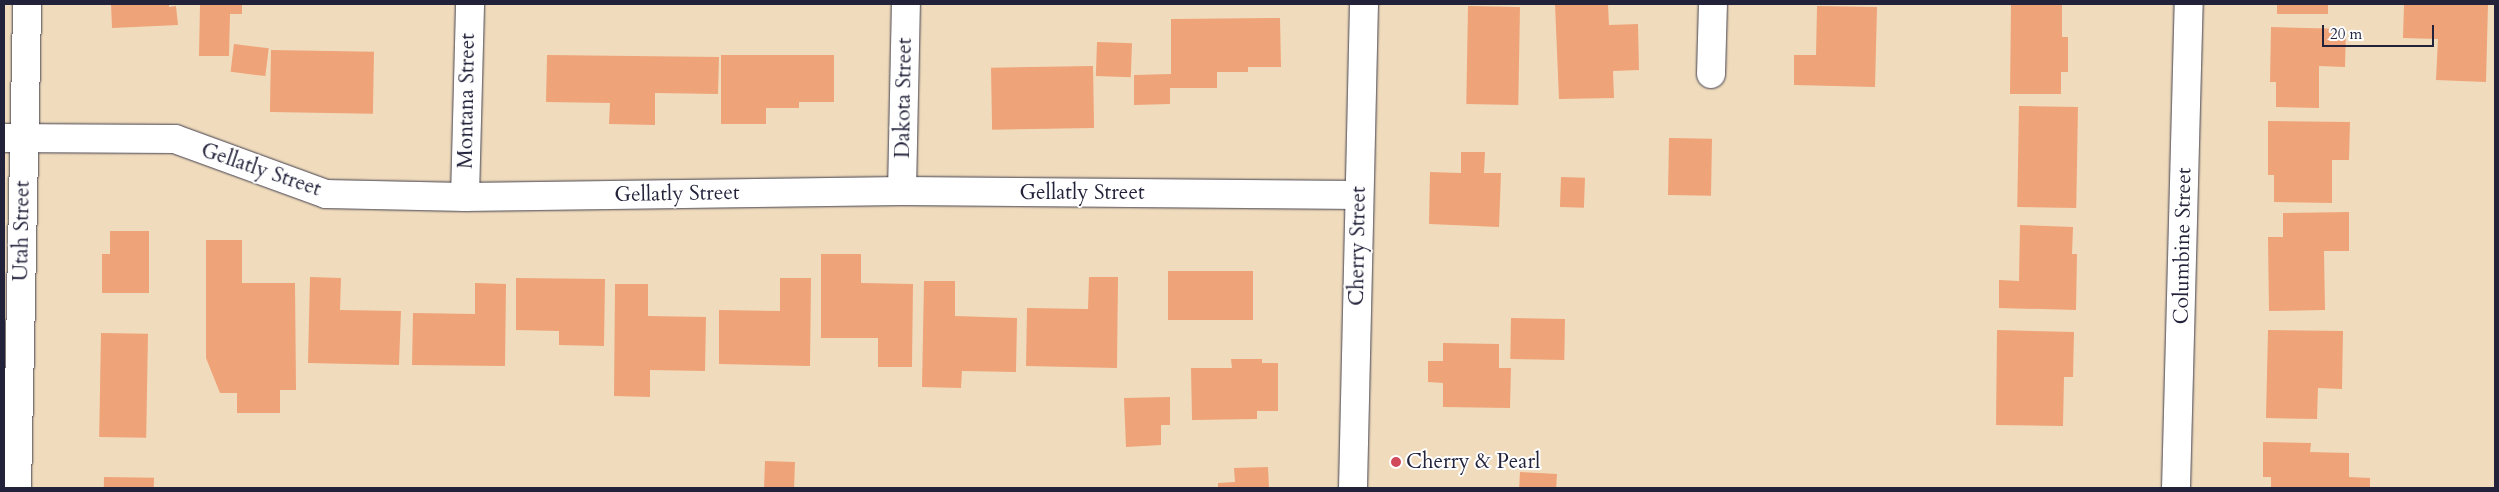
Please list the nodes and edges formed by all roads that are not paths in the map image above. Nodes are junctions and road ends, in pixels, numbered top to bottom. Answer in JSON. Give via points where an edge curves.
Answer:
{"nodes":[{"id":1,"x":27,"y":4,"type":"edge"},
{"id":2,"x":470,"y":4,"type":"edge"},
{"id":3,"x":906,"y":4,"type":"edge"},
{"id":4,"x":1364,"y":4,"type":"edge"},
{"id":5,"x":1713,"y":4,"type":"edge"},
{"id":6,"x":2189,"y":4,"type":"edge"},
{"id":7,"x":1711,"y":74,"type":"dead end"},
{"id":8,"x":14,"y":138,"type":"edge"},
{"id":9,"x":902,"y":192,"type":"junction"},
{"id":10,"x":1359,"y":195,"type":"junction"},
{"id":11,"x":465,"y":197,"type":"junction"},
{"id":12,"x":17,"y":488,"type":"edge"},
{"id":13,"x":1353,"y":488,"type":"edge"},
{"id":14,"x":2176,"y":488,"type":"edge"}],
"edges":[{"from":1,"to":8,"type":"street","name":"Utah Street"},
{"from":2,"to":11,"type":"street","name":"Montana Street"},
{"from":3,"to":9,"type":"street","name":"Dakota Street"},
{"from":4,"to":10,"type":"street","name":"Cherry Street"},
{"from":5,"to":7,"type":"street"},
{"from":6,"to":14,"type":"street","name":"Columbine Street"},
{"from":8,"to":11,"type":"street","name":"Gellatly Street","via":[[175,140],[326,194]]},
{"from":8,"to":12,"type":"street","name":"Utah Street"},
{"from":9,"to":10,"type":"street","name":"Gellatly Street"},
{"from":9,"to":11,"type":"street","name":"Gellatly Street"},
{"from":10,"to":13,"type":"street","name":"Cherry Street"}]}
